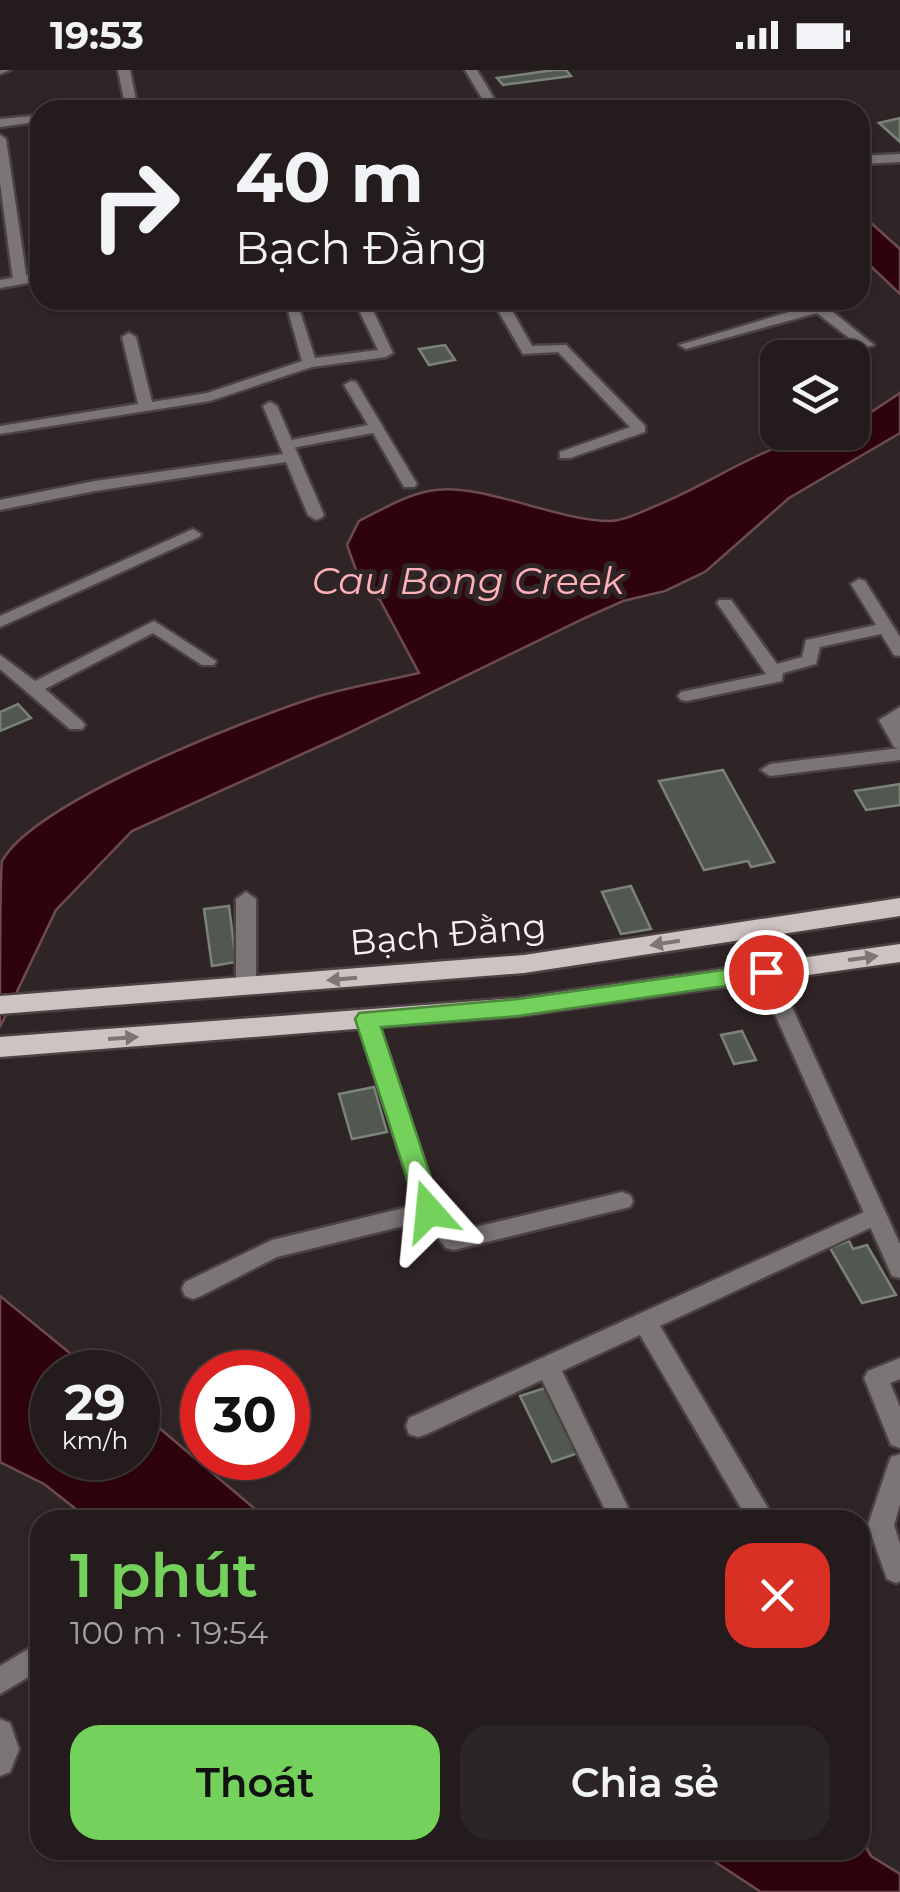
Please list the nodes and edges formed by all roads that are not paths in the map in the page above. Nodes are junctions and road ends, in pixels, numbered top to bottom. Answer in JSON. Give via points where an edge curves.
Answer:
{"nodes":[{"id":1,"x":124,"y":70,"type":"edge"},
{"id":2,"x":471,"y":70,"type":"edge"},
{"id":3,"x":610,"y":70,"type":"edge"},
{"id":4,"x":593,"y":72,"type":"dead end"},
{"id":5,"x":130,"y":100,"type":"edge"},
{"id":6,"x":489,"y":100,"type":"edge"},
{"id":7,"x":30,"y":120,"type":"edge"},
{"id":8,"x":0,"y":123,"type":"edge"},
{"id":9,"x":0,"y":139,"type":"edge"},
{"id":10,"x":900,"y":158,"type":"edge"},
{"id":11,"x":870,"y":160,"type":"edge"},
{"id":12,"x":30,"y":279,"type":"edge"},
{"id":13,"x":20,"y":280,"type":"junction"},
{"id":14,"x":0,"y":284,"type":"edge"},
{"id":15,"x":293,"y":310,"type":"edge"},
{"id":16,"x":366,"y":310,"type":"edge"},
{"id":17,"x":505,"y":310,"type":"edge"},
{"id":18,"x":795,"y":310,"type":"edge"},
{"id":19,"x":821,"y":310,"type":"edge"},
{"id":20,"x":130,"y":337,"type":"dead end"},
{"id":21,"x":859,"y":340,"type":"edge"},
{"id":22,"x":686,"y":344,"type":"dead end"},
{"id":23,"x":310,"y":364,"type":"junction"},
{"id":24,"x":351,"y":385,"type":"dead end"},
{"id":25,"x":270,"y":406,"type":"dead end"},
{"id":26,"x":146,"y":407,"type":"junction"},
{"id":27,"x":377,"y":428,"type":"junction"},
{"id":28,"x":0,"y":430,"type":"edge"},
{"id":29,"x":289,"y":451,"type":"junction"},
{"id":30,"x":565,"y":456,"type":"dead end"},
{"id":31,"x":409,"y":484,"type":"dead end"},
{"id":32,"x":0,"y":505,"type":"edge"},
{"id":33,"x":316,"y":516,"type":"dead end"},
{"id":34,"x":193,"y":534,"type":"dead end"},
{"id":35,"x":859,"y":584,"type":"dead end"},
{"id":36,"x":725,"y":603,"type":"dead end"},
{"id":37,"x":0,"y":622,"type":"edge"},
{"id":38,"x":886,"y":628,"type":"junction"},
{"id":39,"x":900,"y":651,"type":"edge"},
{"id":40,"x":0,"y":660,"type":"edge"},
{"id":41,"x":208,"y":661,"type":"dead end"},
{"id":42,"x":772,"y":670,"type":"junction"},
{"id":43,"x":32,"y":689,"type":"junction"},
{"id":44,"x":687,"y":696,"type":"dead end"},
{"id":45,"x":900,"y":713,"type":"edge"},
{"id":46,"x":76,"y":725,"type":"dead end"},
{"id":47,"x":900,"y":743,"type":"edge"},
{"id":48,"x":900,"y":754,"type":"edge"},
{"id":49,"x":770,"y":770,"type":"dead end"},
{"id":50,"x":246,"y":899,"type":"dead end"},
{"id":51,"x":900,"y":907,"type":"edge"},
{"id":52,"x":900,"y":953,"type":"edge"},
{"id":53,"x":766,"y":972,"type":"junction"},
{"id":54,"x":246,"y":987,"type":"junction"},
{"id":55,"x":0,"y":1005,"type":"edge"},
{"id":56,"x":367,"y":1019,"type":"junction"},
{"id":57,"x":13,"y":1046,"type":"edge"},
{"id":58,"x":622,"y":1202,"type":"dead end"},
{"id":59,"x":429,"y":1211,"type":"junction"},
{"id":60,"x":875,"y":1216,"type":"junction"},
{"id":61,"x":900,"y":1269,"type":"edge"},
{"id":62,"x":193,"y":1289,"type":"dead end"},
{"id":63,"x":646,"y":1323,"type":"junction"},
{"id":64,"x":548,"y":1368,"type":"junction"},
{"id":65,"x":900,"y":1368,"type":"edge"},
{"id":66,"x":418,"y":1426,"type":"dead end"},
{"id":67,"x":900,"y":1437,"type":"edge"},
{"id":68,"x":900,"y":1464,"type":"edge"},
{"id":69,"x":617,"y":1510,"type":"edge"},
{"id":70,"x":756,"y":1510,"type":"edge"},
{"id":71,"x":896,"y":1571,"type":"dead end"},
{"id":72,"x":30,"y":1662,"type":"edge"},
{"id":73,"x":0,"y":1681,"type":"edge"},
{"id":74,"x":0,"y":1733,"type":"edge"},
{"id":75,"x":0,"y":1762,"type":"edge"}],
"edges":[{"from":1,"to":5,"type":"street"},
{"from":2,"to":6,"type":"street"},
{"from":3,"to":4,"type":"street"},
{"from":7,"to":8,"type":"street"},
{"from":9,"to":13,"type":"street"},
{"from":10,"to":11,"type":"street"},
{"from":12,"to":13,"type":"street"},
{"from":13,"to":14,"type":"street"},
{"from":15,"to":23,"type":"street"},
{"from":16,"to":23,"type":"street","via":[[386,353]]},
{"from":17,"to":30,"type":"street","via":[[528,351],[561,348],[640,428]]},
{"from":18,"to":22,"type":"street"},
{"from":19,"to":21,"type":"street"},
{"from":20,"to":26,"type":"street"},
{"from":23,"to":26,"type":"street","via":[[210,397]]},
{"from":24,"to":27,"type":"street"},
{"from":25,"to":29,"type":"street"},
{"from":26,"to":28,"type":"street"},
{"from":27,"to":29,"type":"street"},
{"from":27,"to":31,"type":"street"},
{"from":29,"to":32,"type":"street"},
{"from":29,"to":33,"type":"street"},
{"from":34,"to":37,"type":"street"},
{"from":35,"to":38,"type":"street"},
{"from":36,"to":42,"type":"street"},
{"from":38,"to":39,"type":"street"},
{"from":38,"to":42,"type":"street","via":[[812,644],[810,660]]},
{"from":40,"to":43,"type":"street"},
{"from":41,"to":43,"type":"street","via":[[154,626]]},
{"from":42,"to":44,"type":"street","via":[[776,677]]},
{"from":43,"to":46,"type":"street"},
{"from":45,"to":47,"type":"street","via":[[888,720]]},
{"from":48,"to":49,"type":"street"},
{"from":50,"to":54,"type":"street"},
{"from":51,"to":54,"type":"main road","name":"Bạch Đằng","one_way":true,"via":[[524,964]]},
{"from":53,"to":52,"type":"main road","one_way":true},
{"from":53,"to":56,"type":"main road","via":[[518,1007]]},
{"from":53,"to":60,"type":"street"},
{"from":54,"to":55,"type":"main road","name":"Bạch Đằng"},
{"from":57,"to":56,"type":"main road","one_way":true},
{"from":56,"to":59,"type":"street"},
{"from":58,"to":59,"type":"street","via":[[454,1241]]},
{"from":59,"to":62,"type":"street","via":[[272,1248]]},
{"from":60,"to":61,"type":"street"},
{"from":60,"to":63,"type":"street"},
{"from":63,"to":64,"type":"street"},
{"from":63,"to":70,"type":"street"},
{"from":64,"to":66,"type":"street"},
{"from":64,"to":69,"type":"street"},
{"from":65,"to":67,"type":"street","via":[[876,1378]]},
{"from":68,"to":71,"type":"street","via":[[881,1525]]},
{"from":72,"to":73,"type":"street"},
{"from":74,"to":75,"type":"street"}]}
